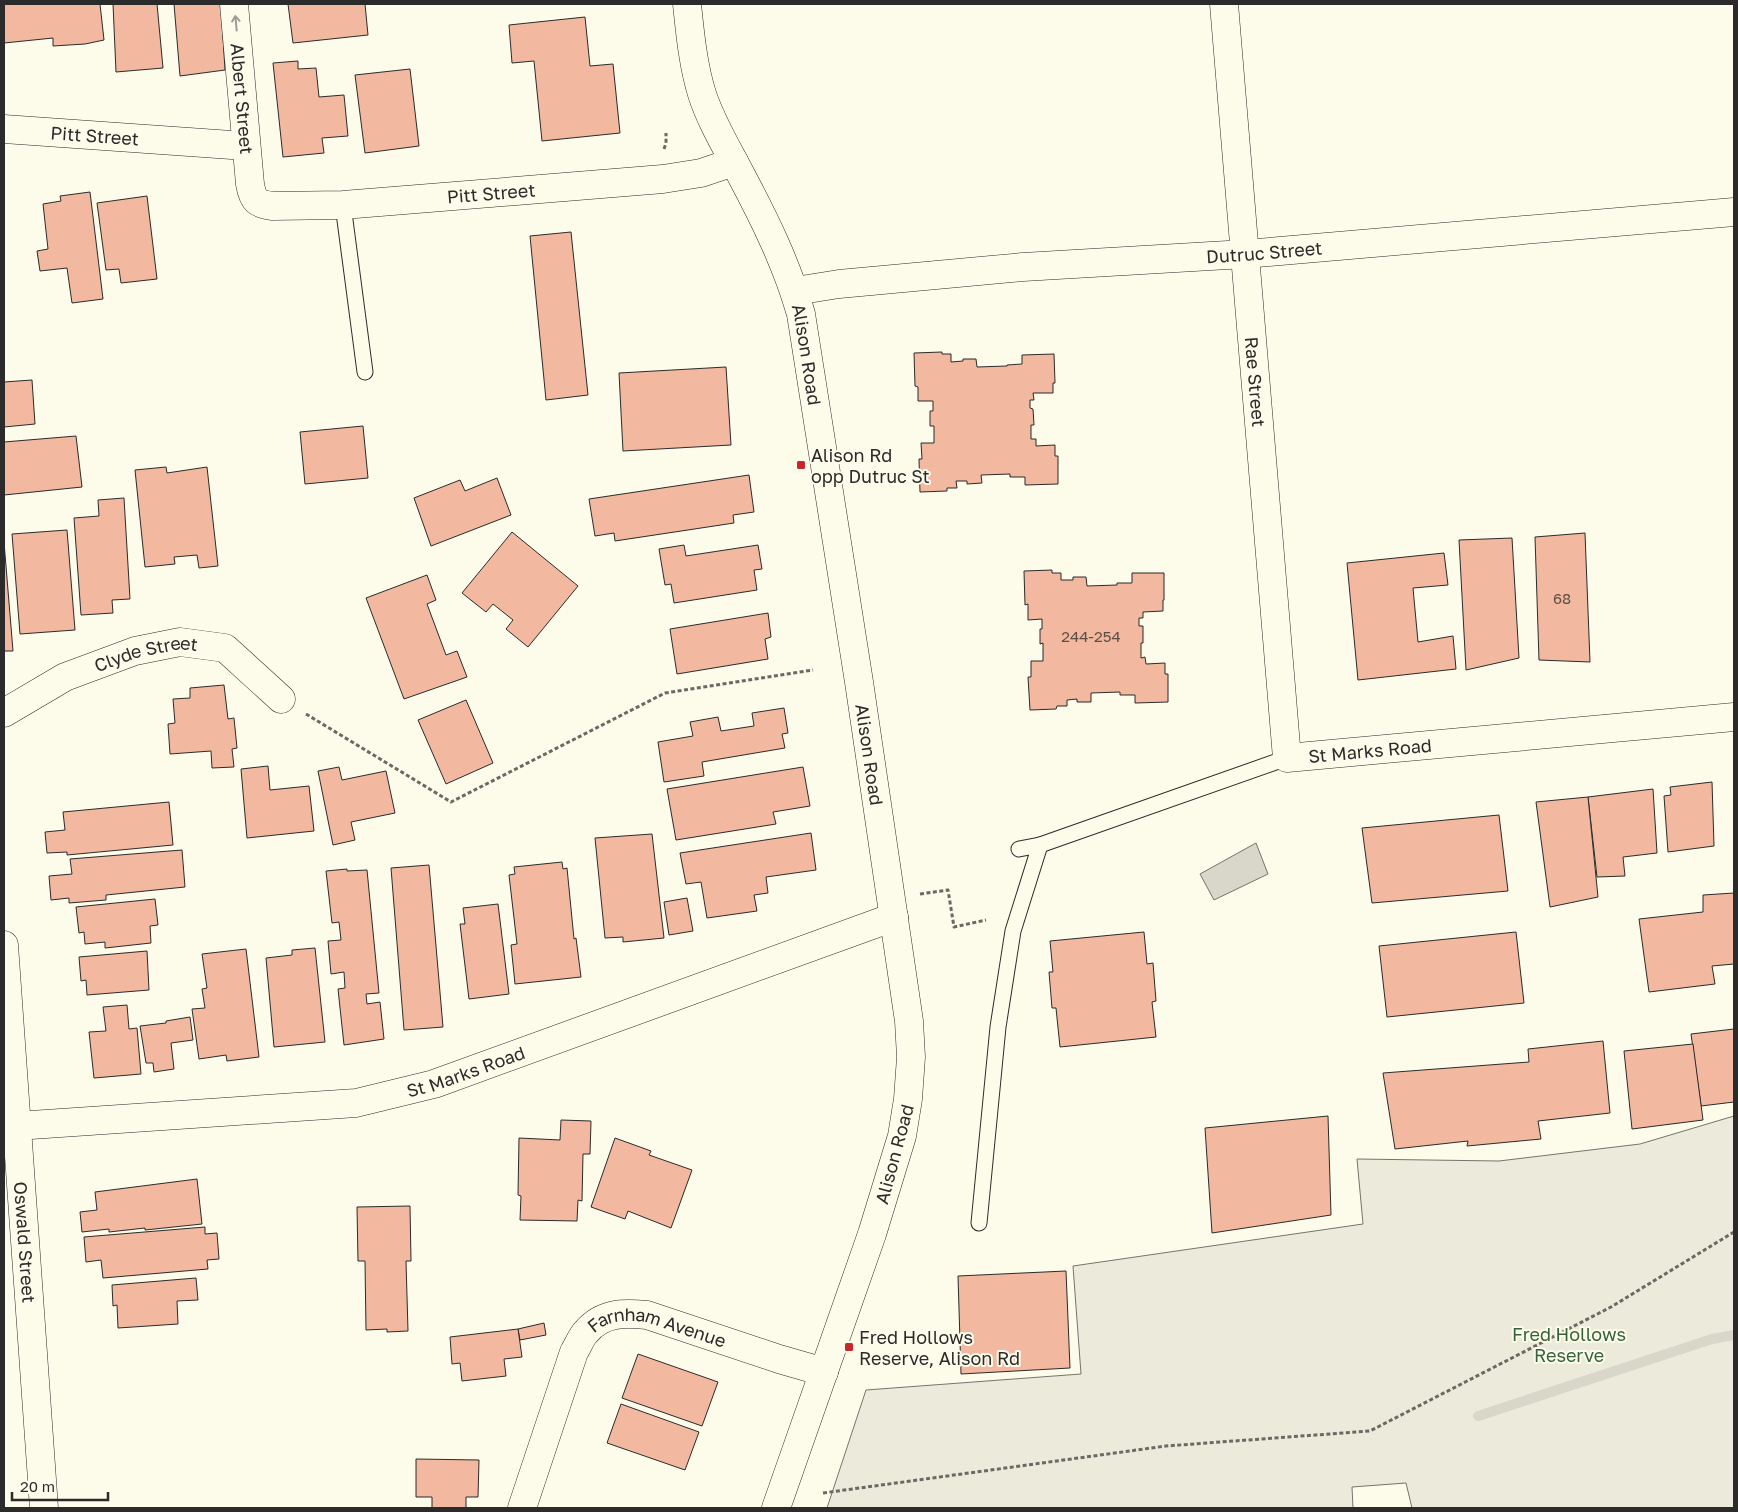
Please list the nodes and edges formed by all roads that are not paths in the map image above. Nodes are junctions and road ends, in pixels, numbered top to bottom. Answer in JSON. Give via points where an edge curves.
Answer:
{"nodes":[{"id":1,"x":234,"y":4,"type":"edge"},
{"id":2,"x":687,"y":4,"type":"edge"},
{"id":3,"x":1224,"y":4,"type":"edge"},
{"id":4,"x":4,"y":130,"type":"edge"},
{"id":5,"x":246,"y":146,"type":"junction"},
{"id":6,"x":734,"y":162,"type":"junction"},
{"id":7,"x":252,"y":194,"type":"joint"},
{"id":8,"x":343,"y":205,"type":"junction"},
{"id":9,"x":1734,"y":212,"type":"edge"},
{"id":10,"x":1245,"y":254,"type":"junction"},
{"id":11,"x":795,"y":291,"type":"junction"},
{"id":12,"x":364,"y":372,"type":"dead end"},
{"id":13,"x":281,"y":700,"type":"road end"},
{"id":14,"x":4,"y":713,"type":"edge"},
{"id":15,"x":1734,"y":717,"type":"edge"},
{"id":16,"x":1287,"y":758,"type":"junction"},
{"id":17,"x":1040,"y":845,"type":"junction"},
{"id":18,"x":1019,"y":849,"type":"dead end"},
{"id":19,"x":894,"y":917,"type":"junction"},
{"id":20,"x":4,"y":945,"type":"edge"},
{"id":21,"x":16,"y":1126,"type":"junction"},
{"id":22,"x":979,"y":1223,"type":"dead end"},
{"id":23,"x":824,"y":1372,"type":"junction"},
{"id":24,"x":44,"y":1508,"type":"edge"},
{"id":25,"x":522,"y":1508,"type":"edge"},
{"id":26,"x":776,"y":1508,"type":"edge"}],
"edges":[{"from":5,"to":1,"type":"street","name":"Albert Street","one_way":true},
{"from":2,"to":6,"type":"street","name":"Alison Road","via":[[696,74],[711,119]]},
{"from":3,"to":10,"type":"street","name":"Rae Street"},
{"from":4,"to":5,"type":"street","name":"Pitt Street"},
{"from":5,"to":7,"type":"street","name":"Albert Street"},
{"from":6,"to":8,"type":"street","name":"Pitt Street","via":[[701,173],[663,179]]},
{"from":6,"to":11,"type":"street","name":"Alison Road","via":[[766,222]]},
{"from":7,"to":8,"type":"street","name":"Pitt Street","via":[[262,205]]},
{"from":8,"to":12,"type":"lane"},
{"from":9,"to":10,"type":"street","name":"Dutruc Street"},
{"from":10,"to":11,"type":"street","name":"Dutruc Street","via":[[1023,267]]},
{"from":10,"to":16,"type":"street","name":"Rae Street"},
{"from":11,"to":19,"type":"street","name":"Alison Road","via":[[814,393]]},
{"from":13,"to":14,"type":"street","name":"Clyde Street","via":[[226,648],[180,642],[136,651],[65,677]]},
{"from":15,"to":16,"type":"street","name":"St Marks Road"},
{"from":16,"to":17,"type":"lane","name":"St Marks Road"},
{"from":17,"to":18,"type":"lane","name":"St Marks Road"},
{"from":17,"to":22,"type":"lane","via":[[1013,931],[998,1027]]},
{"from":19,"to":21,"type":"street","name":"St Marks Road","via":[[434,1084],[356,1103]]},
{"from":19,"to":23,"type":"street","name":"Alison Road","via":[[909,1021],[908,1100],[902,1136],[872,1234]]},
{"from":20,"to":21,"type":"street","name":"Oswald Street"},
{"from":21,"to":24,"type":"street","name":"Oswald Street"},
{"from":23,"to":25,"type":"street","name":"Farnham Avenue","via":[[647,1315],[624,1313],[603,1318],[585,1332],[574,1352]]},
{"from":23,"to":26,"type":"street","name":"Alison Road"}]}
